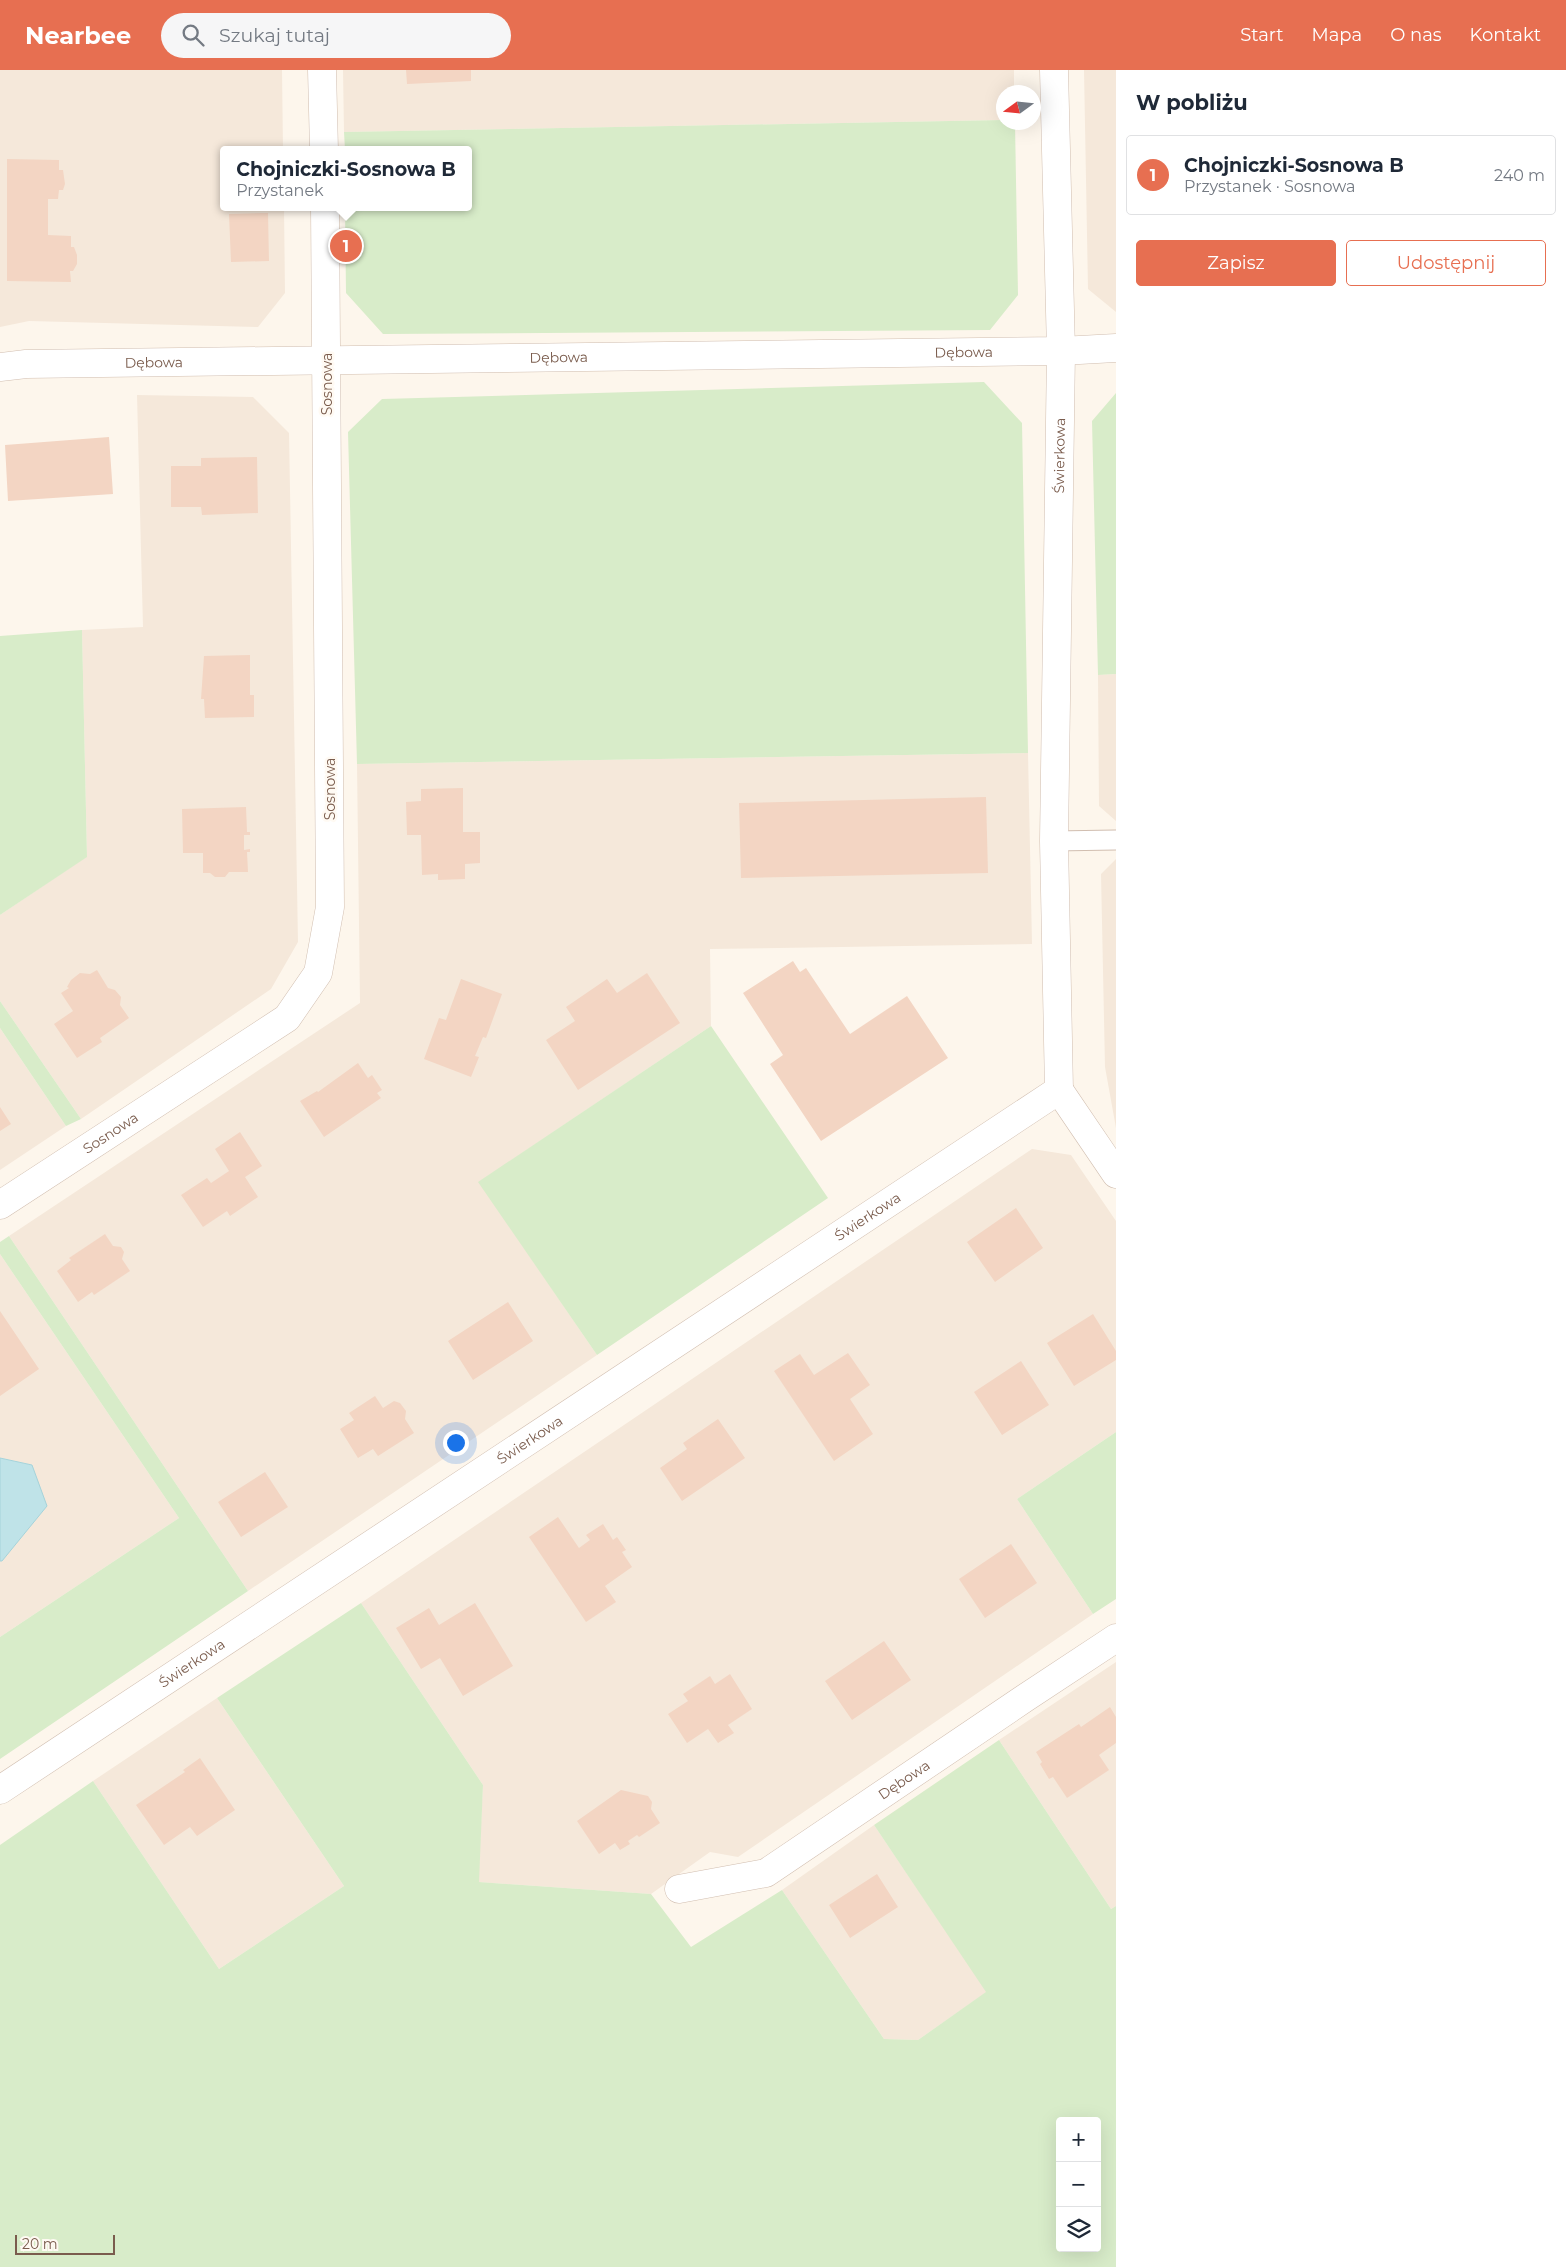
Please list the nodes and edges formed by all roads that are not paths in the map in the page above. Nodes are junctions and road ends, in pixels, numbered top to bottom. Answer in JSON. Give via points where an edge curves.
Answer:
{"nodes":[{"id":1,"x":322,"y":70,"type":"edge"},
{"id":2,"x":1054,"y":70,"type":"edge"},
{"id":3,"x":324,"y":146,"type":"edge"},
{"id":4,"x":325,"y":211,"type":"edge"},
{"id":5,"x":1116,"y":348,"type":"edge"},
{"id":6,"x":1061,"y":350,"type":"junction"},
{"id":7,"x":327,"y":360,"type":"junction"},
{"id":8,"x":0,"y":367,"type":"edge"},
{"id":9,"x":1116,"y":840,"type":"edge"},
{"id":10,"x":1054,"y":841,"type":"junction"},
{"id":11,"x":1059,"y":1090,"type":"junction"},
{"id":12,"x":1116,"y":1174,"type":"edge"},
{"id":13,"x":0,"y":1205,"type":"edge"},
{"id":14,"x":1116,"y":1638,"type":"edge"},
{"id":15,"x":0,"y":1790,"type":"edge"},
{"id":16,"x":679,"y":1889,"type":"dead end"}],
"edges":[{"from":1,"to":3,"type":"street"},
{"from":2,"to":6,"type":"street","name":"Świerkowa"},
{"from":4,"to":7,"type":"street","name":"Sosnowa"},
{"from":5,"to":6,"type":"street","name":"Dębowa"},
{"from":6,"to":7,"type":"street","name":"Dębowa"},
{"from":6,"to":10,"type":"street","name":"Świerkowa"},
{"from":7,"to":8,"type":"street","name":"Dębowa"},
{"from":7,"to":13,"type":"street","name":"Sosnowa","via":[[330,907],[318,974],[287,1018]]},
{"from":9,"to":10,"type":"lane"},
{"from":10,"to":11,"type":"street","name":"Świerkowa"},
{"from":11,"to":12,"type":"street"},
{"from":11,"to":15,"type":"street","name":"Świerkowa"},
{"from":14,"to":16,"type":"street","name":"Dębowa","via":[[766,1873]]}]}
